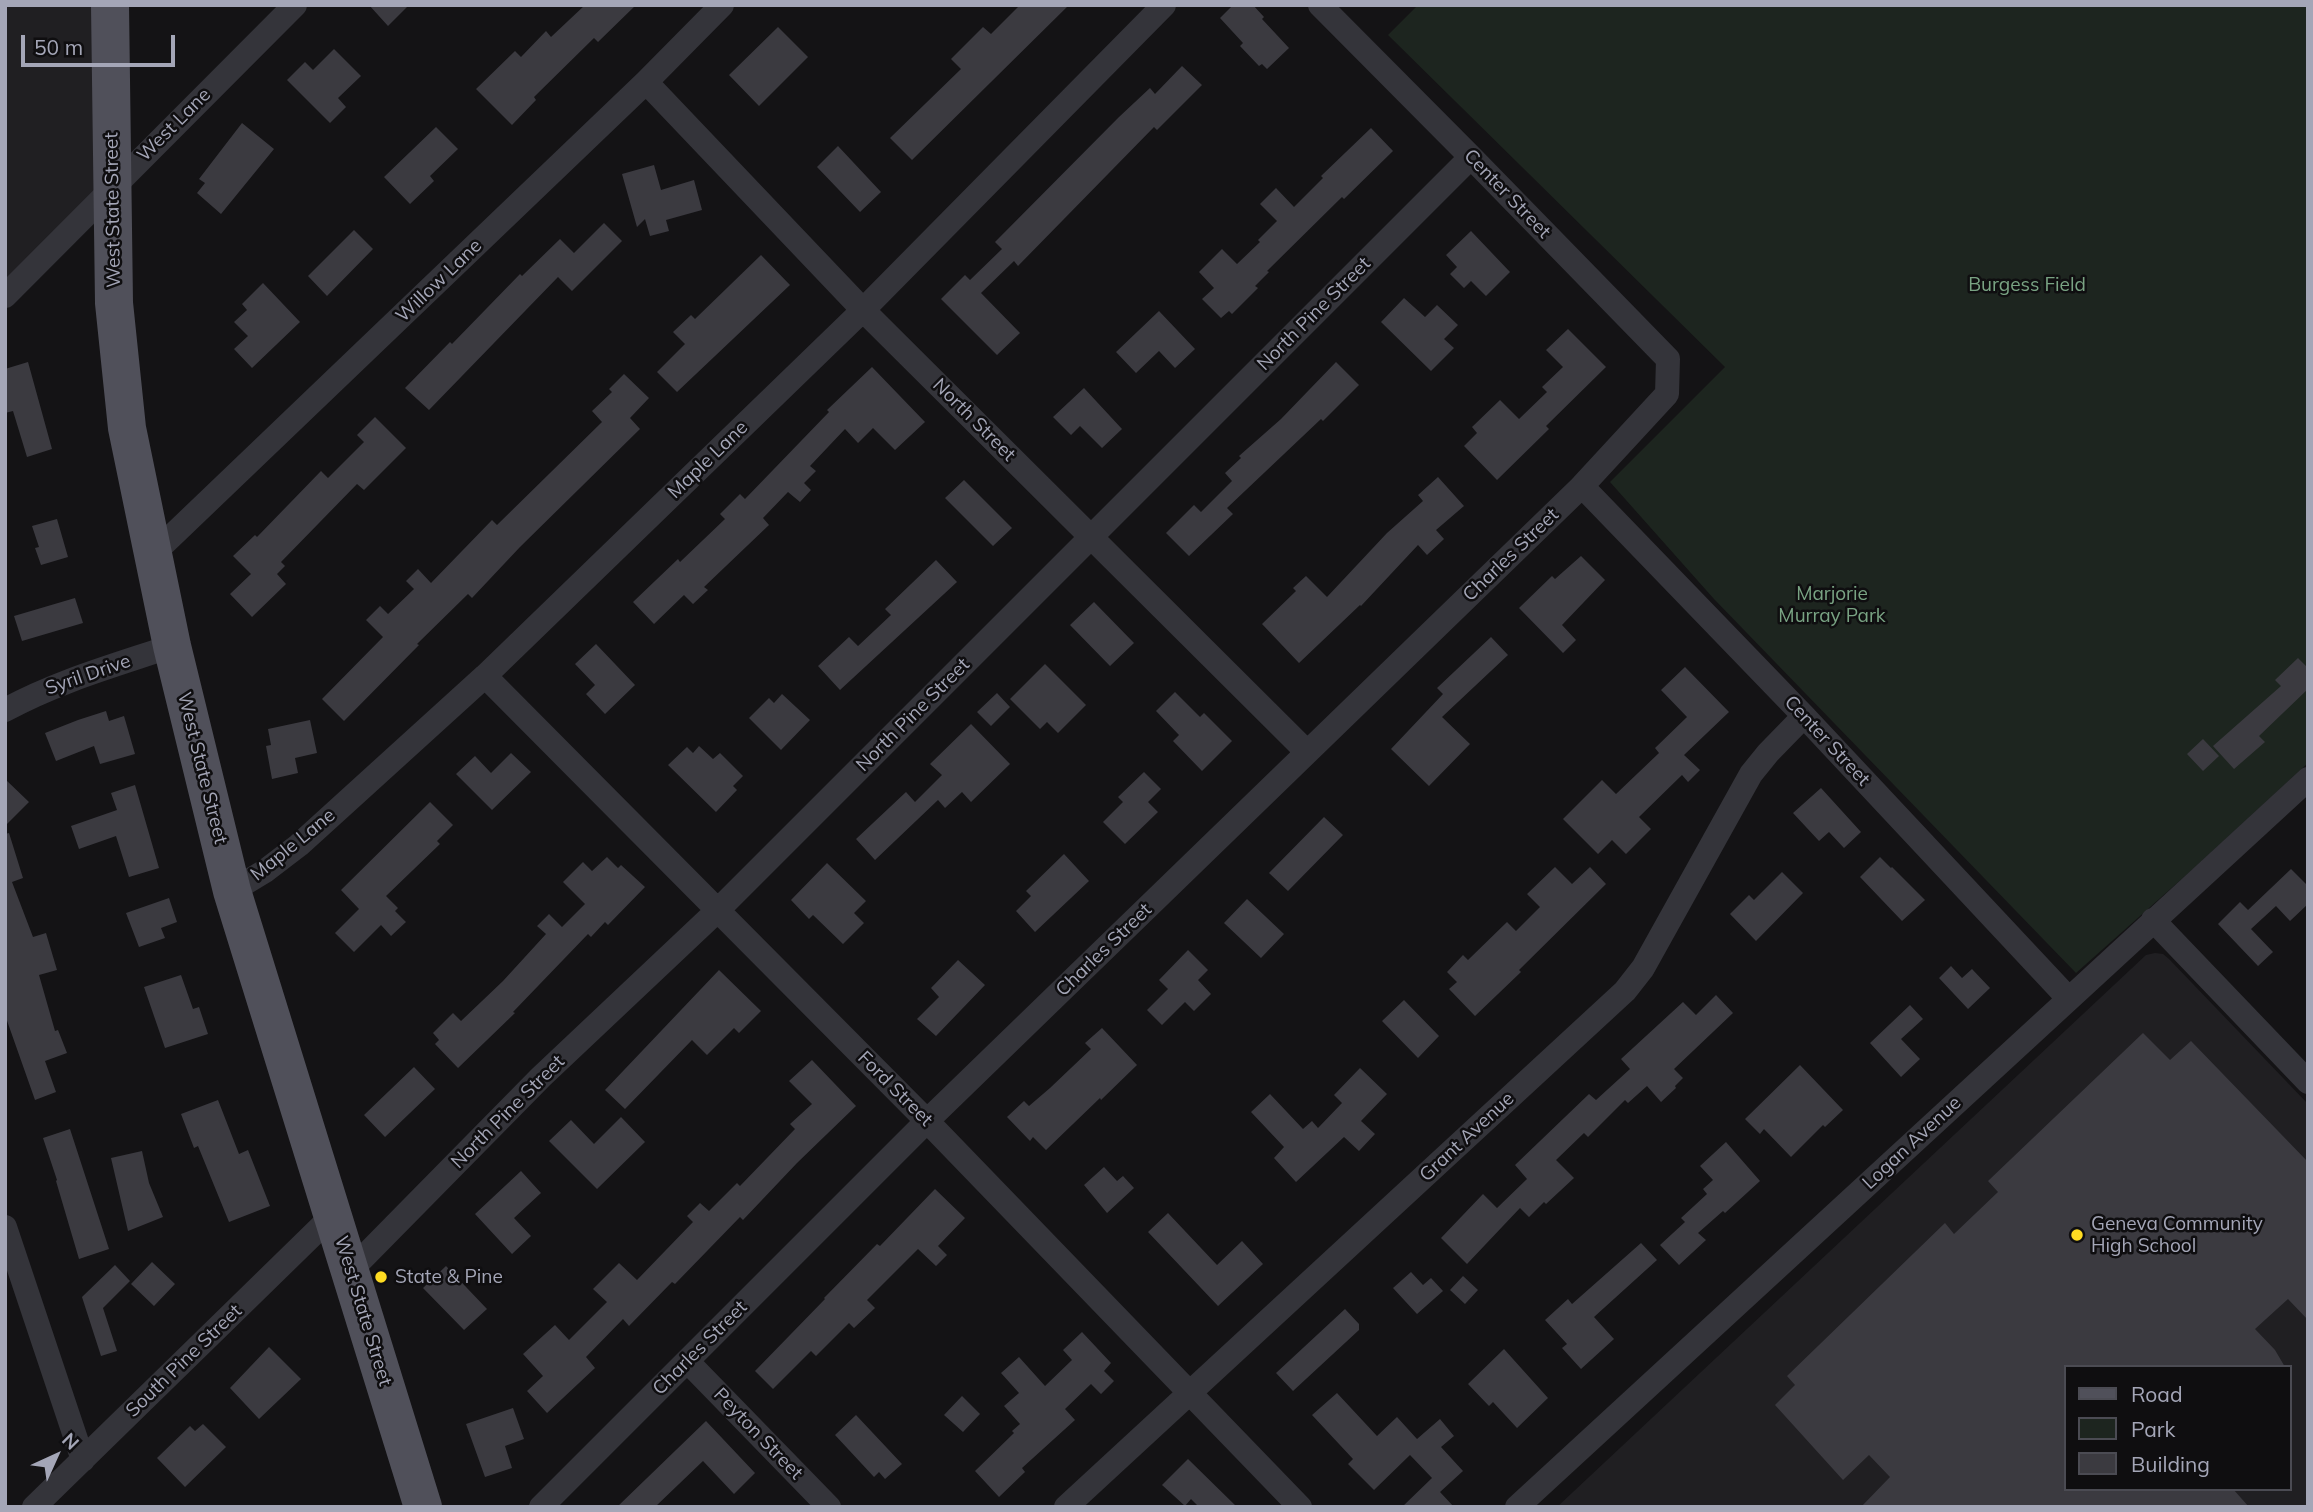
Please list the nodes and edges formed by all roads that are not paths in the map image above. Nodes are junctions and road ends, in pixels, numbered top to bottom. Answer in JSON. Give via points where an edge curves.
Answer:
{"nodes":[{"id":1,"x":110,"y":5,"type":"edge"},
{"id":2,"x":295,"y":5,"type":"edge"},
{"id":3,"x":722,"y":5,"type":"edge"},
{"id":4,"x":1164,"y":5,"type":"edge"},
{"id":5,"x":1320,"y":5,"type":"edge"},
{"id":6,"x":646,"y":82,"type":"junction"},
{"id":7,"x":1471,"y":157,"type":"junction"},
{"id":8,"x":114,"y":185,"type":"junction"},
{"id":9,"x":5,"y":296,"type":"edge"},
{"id":10,"x":863,"y":310,"type":"junction"},
{"id":11,"x":1667,"y":394,"type":"joint"},
{"id":12,"x":1582,"y":486,"type":"junction"},
{"id":13,"x":1091,"y":537,"type":"junction"},
{"id":14,"x":153,"y":554,"type":"junction"},
{"id":15,"x":172,"y":646,"type":"junction"},
{"id":16,"x":485,"y":676,"type":"junction"},
{"id":17,"x":5,"y":710,"type":"edge"},
{"id":18,"x":1804,"y":716,"type":"junction"},
{"id":19,"x":1307,"y":752,"type":"junction"},
{"id":20,"x":2308,"y":779,"type":"edge"},
{"id":21,"x":232,"y":891,"type":"junction"},
{"id":22,"x":718,"y":910,"type":"junction"},
{"id":23,"x":2152,"y":920,"type":"junction"},
{"id":24,"x":2069,"y":999,"type":"junction"},
{"id":25,"x":2308,"y":1082,"type":"edge"},
{"id":26,"x":927,"y":1121,"type":"junction"},
{"id":27,"x":333,"y":1215,"type":"junction"},
{"id":28,"x":5,"y":1227,"type":"edge"},
{"id":29,"x":351,"y":1270,"type":"junction"},
{"id":30,"x":687,"y":1361,"type":"junction"},
{"id":31,"x":1190,"y":1392,"type":"junction"},
{"id":32,"x":83,"y":1460,"type":"junction"},
{"id":33,"x":34,"y":1507,"type":"edge"},
{"id":34,"x":423,"y":1507,"type":"edge"},
{"id":35,"x":541,"y":1507,"type":"edge"},
{"id":36,"x":829,"y":1507,"type":"edge"},
{"id":37,"x":1066,"y":1507,"type":"edge"},
{"id":38,"x":1300,"y":1507,"type":"edge"},
{"id":39,"x":1517,"y":1507,"type":"edge"}],
"edges":[{"from":1,"to":8,"type":"main road","name":"West State Street"},
{"from":2,"to":8,"type":"street","name":"West Lane"},
{"from":3,"to":6,"type":"street","name":"Willow Lane"},
{"from":4,"to":10,"type":"street","name":"Maple Lane"},
{"from":5,"to":7,"type":"street","name":"Center Street"},
{"from":6,"to":10,"type":"street","name":"North Street"},
{"from":6,"to":14,"type":"street","name":"Willow Lane"},
{"from":7,"to":11,"type":"street","name":"Center Street","via":[[1668,359]]},
{"from":7,"to":13,"type":"street","name":"North Pine Street"},
{"from":8,"to":9,"type":"street","name":"West Lane"},
{"from":8,"to":14,"type":"main road","name":"West State Street","via":[[114,303],[127,428]]},
{"from":10,"to":13,"type":"street","name":"North Street"},
{"from":10,"to":16,"type":"street","name":"Maple Lane"},
{"from":11,"to":12,"type":"street","name":"Charles Street"},
{"from":12,"to":18,"type":"street","name":"Center Street"},
{"from":12,"to":19,"type":"street","name":"Charles Street"},
{"from":13,"to":19,"type":"street","name":"North Street"},
{"from":13,"to":22,"type":"street","name":"North Pine Street"},
{"from":14,"to":15,"type":"main road","name":"West State Street"},
{"from":15,"to":17,"type":"street","name":"Syril Drive","via":[[67,681]]},
{"from":15,"to":21,"type":"main road","name":"West State Street"},
{"from":16,"to":21,"type":"street","name":"Maple Lane","via":[[299,845]]},
{"from":16,"to":22,"type":"street","name":"Ford Street"},
{"from":18,"to":24,"type":"street","name":"Center Street"},
{"from":18,"to":31,"type":"street","name":"Grant Avenue","via":[[1751,774],[1643,968],[1625,991]]},
{"from":19,"to":26,"type":"street","name":"Charles Street"},
{"from":20,"to":23,"type":"street","name":"Logan Avenue"},
{"from":21,"to":27,"type":"main road","name":"West State Street"},
{"from":22,"to":26,"type":"street","name":"Ford Street"},
{"from":22,"to":29,"type":"street","name":"North Pine Street","via":[[541,1077]]},
{"from":23,"to":24,"type":"street","name":"Logan Avenue"},
{"from":23,"to":25,"type":"street"},
{"from":24,"to":39,"type":"street","name":"Logan Avenue"},
{"from":26,"to":30,"type":"street","name":"Charles Street"},
{"from":26,"to":31,"type":"street","name":"Ford Street"},
{"from":27,"to":29,"type":"main road","name":"West State Street"},
{"from":27,"to":32,"type":"street","name":"South Pine Street"},
{"from":28,"to":32,"type":"street"},
{"from":29,"to":34,"type":"main road","name":"West State Street"},
{"from":30,"to":35,"type":"street","name":"Charles Street"},
{"from":30,"to":36,"type":"street","name":"Peyton Street"},
{"from":31,"to":37,"type":"street","name":"Grant Avenue"},
{"from":31,"to":38,"type":"street","name":"Ford Street"},
{"from":32,"to":33,"type":"street","name":"South Pine Street"}]}
